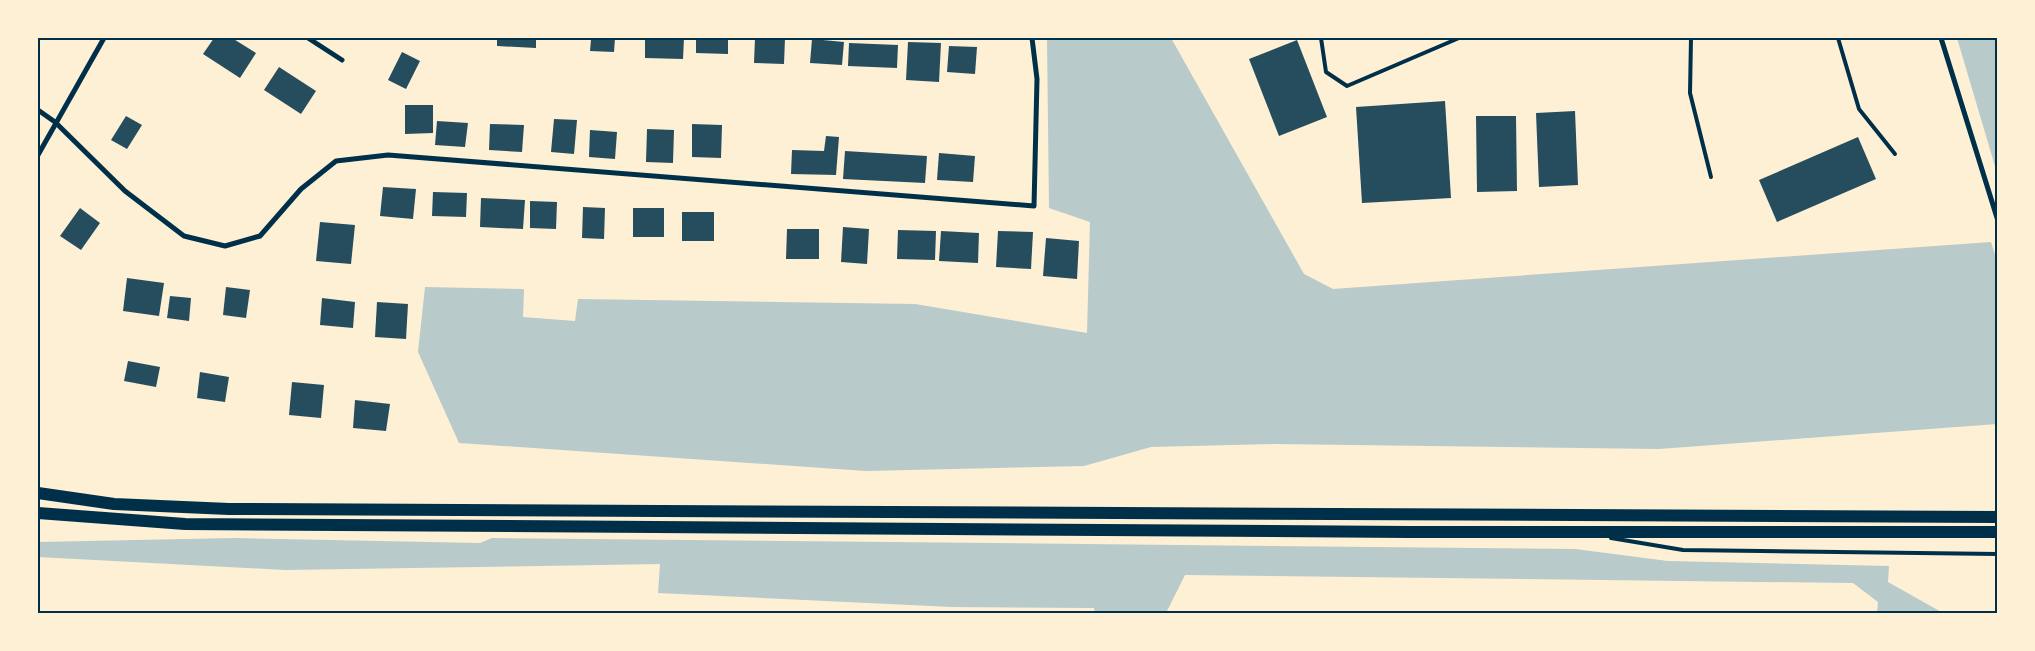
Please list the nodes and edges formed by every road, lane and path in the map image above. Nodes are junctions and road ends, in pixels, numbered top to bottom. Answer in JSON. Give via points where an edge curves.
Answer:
{"nodes":[{"id":1,"x":104,"y":38,"type":"edge"},
{"id":2,"x":308,"y":38,"type":"edge"},
{"id":3,"x":1032,"y":38,"type":"edge"},
{"id":4,"x":1321,"y":38,"type":"edge"},
{"id":5,"x":1460,"y":38,"type":"edge"},
{"id":6,"x":1691,"y":38,"type":"edge"},
{"id":7,"x":1838,"y":38,"type":"edge"},
{"id":8,"x":1941,"y":38,"type":"edge"},
{"id":9,"x":342,"y":60,"type":"dead end"},
{"id":10,"x":38,"y":110,"type":"edge"},
{"id":11,"x":56,"y":122,"type":"junction"},
{"id":12,"x":1895,"y":154,"type":"dead end"},
{"id":13,"x":38,"y":155,"type":"edge"},
{"id":14,"x":1711,"y":177,"type":"dead end"},
{"id":15,"x":1998,"y":221,"type":"edge"},
{"id":16,"x":38,"y":493,"type":"edge"},
{"id":17,"x":38,"y":513,"type":"edge"},
{"id":18,"x":1998,"y":517,"type":"edge"},
{"id":19,"x":1577,"y":532,"type":"junction"},
{"id":20,"x":1998,"y":532,"type":"edge"},
{"id":21,"x":1998,"y":554,"type":"edge"}],
"edges":[{"from":1,"to":11,"type":"street"},
{"from":2,"to":9,"type":"street"},
{"from":3,"to":11,"type":"street","via":[[1037,78],[1034,206],[388,155],[336,161],[301,189],[260,236],[225,246],[184,236],[125,191]]},
{"from":4,"to":5,"type":"lane","via":[[1326,72],[1347,86]]},
{"from":6,"to":14,"type":"lane","via":[[1690,93]]},
{"from":7,"to":12,"type":"lane","via":[[1859,109]]},
{"from":8,"to":15,"type":"street"},
{"from":10,"to":11,"type":"street"},
{"from":11,"to":13,"type":"street"},
{"from":16,"to":18,"type":"main road","via":[[114,504],[230,509]]},
{"from":17,"to":19,"type":"main road","via":[[185,524]]},
{"from":19,"to":20,"type":"main road"},
{"from":19,"to":21,"type":"lane","via":[[1683,550]]}]}
